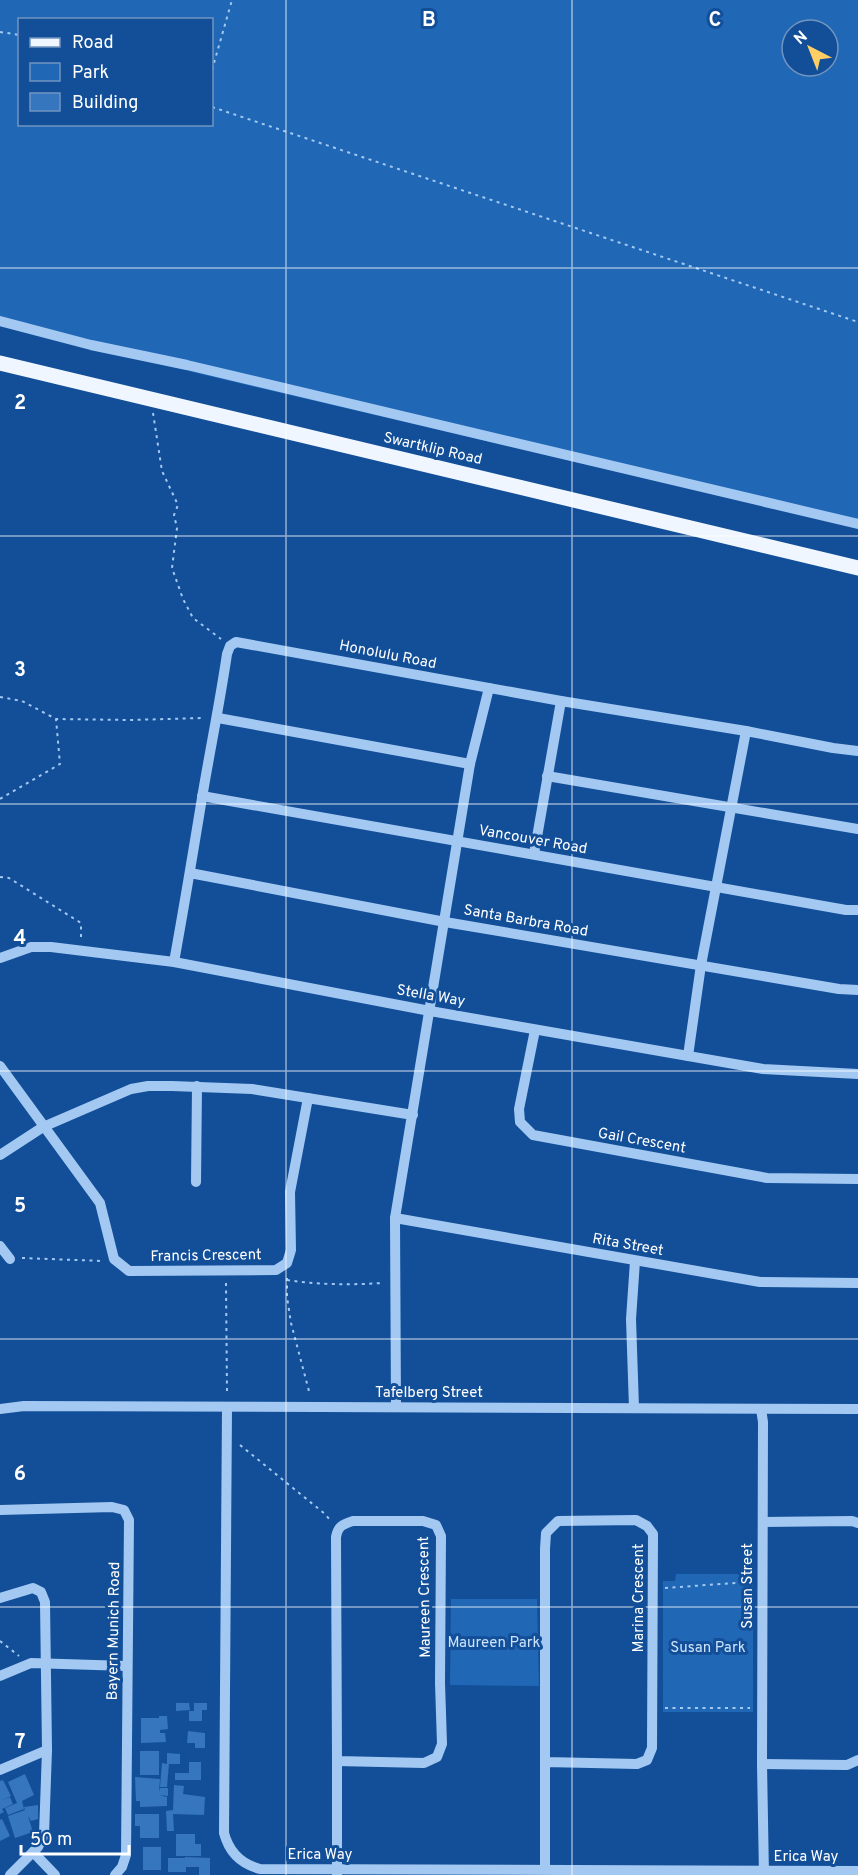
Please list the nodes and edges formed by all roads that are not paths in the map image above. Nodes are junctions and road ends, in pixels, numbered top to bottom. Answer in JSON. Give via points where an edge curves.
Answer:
{"nodes":[{"id":1,"x":0,"y":321,"type":"edge"},
{"id":2,"x":0,"y":363,"type":"edge"},
{"id":3,"x":858,"y":524,"type":"edge"},
{"id":4,"x":858,"y":568,"type":"edge"},
{"id":5,"x":489,"y":688,"type":"junction"},
{"id":6,"x":561,"y":701,"type":"junction"},
{"id":7,"x":218,"y":718,"type":"junction"},
{"id":8,"x":746,"y":731,"type":"junction"},
{"id":9,"x":858,"y":751,"type":"edge"},
{"id":10,"x":470,"y":764,"type":"junction"},
{"id":11,"x":548,"y":776,"type":"junction"},
{"id":12,"x":202,"y":796,"type":"junction"},
{"id":13,"x":732,"y":808,"type":"junction"},
{"id":14,"x":858,"y":829,"type":"edge"},
{"id":15,"x":458,"y":841,"type":"junction"},
{"id":16,"x":534,"y":854,"type":"junction"},
{"id":17,"x":190,"y":873,"type":"junction"},
{"id":18,"x":717,"y":887,"type":"junction"},
{"id":19,"x":858,"y":910,"type":"edge"},
{"id":20,"x":445,"y":922,"type":"junction"},
{"id":21,"x":0,"y":958,"type":"edge"},
{"id":22,"x":174,"y":962,"type":"junction"},
{"id":23,"x":702,"y":965,"type":"junction"},
{"id":24,"x":858,"y":990,"type":"edge"},
{"id":25,"x":430,"y":1011,"type":"junction"},
{"id":26,"x":535,"y":1029,"type":"junction"},
{"id":27,"x":688,"y":1056,"type":"junction"},
{"id":28,"x":0,"y":1066,"type":"edge"},
{"id":29,"x":858,"y":1074,"type":"edge"},
{"id":30,"x":197,"y":1086,"type":"junction"},
{"id":31,"x":308,"y":1098,"type":"junction"},
{"id":32,"x":413,"y":1115,"type":"junction"},
{"id":33,"x":43,"y":1127,"type":"junction"},
{"id":34,"x":0,"y":1155,"type":"edge"},
{"id":35,"x":858,"y":1179,"type":"edge"},
{"id":36,"x":196,"y":1182,"type":"dead end"},
{"id":37,"x":395,"y":1218,"type":"junction"},
{"id":38,"x":0,"y":1246,"type":"edge"},
{"id":39,"x":10,"y":1259,"type":"road end"},
{"id":40,"x":635,"y":1261,"type":"junction"},
{"id":41,"x":858,"y":1283,"type":"edge"},
{"id":42,"x":227,"y":1402,"type":"junction"},
{"id":43,"x":396,"y":1407,"type":"junction"},
{"id":44,"x":0,"y":1408,"type":"edge"},
{"id":45,"x":633,"y":1408,"type":"junction"},
{"id":46,"x":761,"y":1409,"type":"junction"},
{"id":47,"x":858,"y":1409,"type":"edge"},
{"id":48,"x":0,"y":1510,"type":"edge"},
{"id":49,"x":763,"y":1521,"type":"junction"},
{"id":50,"x":858,"y":1523,"type":"edge"},
{"id":51,"x":0,"y":1598,"type":"edge"},
{"id":52,"x":46,"y":1664,"type":"junction"},
{"id":53,"x":127,"y":1666,"type":"junction"},
{"id":54,"x":0,"y":1676,"type":"edge"},
{"id":55,"x":47,"y":1750,"type":"junction"},
{"id":56,"x":858,"y":1760,"type":"edge"},
{"id":57,"x":337,"y":1761,"type":"junction"},
{"id":58,"x":545,"y":1762,"type":"junction"},
{"id":59,"x":762,"y":1764,"type":"junction"},
{"id":60,"x":0,"y":1770,"type":"edge"},
{"id":61,"x":33,"y":1852,"type":"junction"},
{"id":62,"x":545,"y":1869,"type":"junction"},
{"id":63,"x":858,"y":1871,"type":"edge"},
{"id":64,"x":337,"y":1872,"type":"edge"},
{"id":65,"x":650,"y":1872,"type":"edge"},
{"id":66,"x":764,"y":1873,"type":"edge"},
{"id":67,"x":10,"y":1875,"type":"edge"},
{"id":68,"x":55,"y":1875,"type":"edge"},
{"id":69,"x":115,"y":1875,"type":"edge"}],
"edges":[{"from":1,"to":3,"type":"street"},
{"from":2,"to":4,"type":"main road","name":"Swartklip Road"},
{"from":5,"to":6,"type":"street","name":"Honolulu Road"},
{"from":5,"to":7,"type":"street","name":"Honolulu Road","via":[[239,641],[230,646],[227,654]]},
{"from":5,"to":10,"type":"street"},
{"from":6,"to":8,"type":"street","name":"Honolulu Road"},
{"from":6,"to":11,"type":"street"},
{"from":7,"to":10,"type":"street"},
{"from":7,"to":12,"type":"street"},
{"from":8,"to":9,"type":"street","name":"Honolulu Road"},
{"from":8,"to":13,"type":"street"},
{"from":10,"to":15,"type":"street"},
{"from":11,"to":13,"type":"street"},
{"from":11,"to":16,"type":"street"},
{"from":12,"to":15,"type":"street","name":"Vancouver Road"},
{"from":12,"to":17,"type":"street"},
{"from":13,"to":14,"type":"street"},
{"from":13,"to":18,"type":"street"},
{"from":15,"to":16,"type":"street","name":"Vancouver Road"},
{"from":15,"to":20,"type":"street"},
{"from":16,"to":18,"type":"street","name":"Vancouver Road"},
{"from":17,"to":20,"type":"street","name":"Santa Barbra Road"},
{"from":17,"to":22,"type":"street"},
{"from":18,"to":19,"type":"street","name":"Vancouver Road"},
{"from":18,"to":23,"type":"street"},
{"from":20,"to":23,"type":"street","name":"Santa Barbra Road"},
{"from":20,"to":25,"type":"street"},
{"from":21,"to":22,"type":"street","name":"Stella Way","via":[[31,947],[51,947]]},
{"from":22,"to":25,"type":"street","name":"Stella Way"},
{"from":23,"to":24,"type":"street","name":"Santa Barbra Road"},
{"from":23,"to":27,"type":"street"},
{"from":25,"to":26,"type":"street","name":"Stella Way"},
{"from":25,"to":32,"type":"street"},
{"from":26,"to":27,"type":"street","name":"Stella Way"},
{"from":26,"to":35,"type":"street","name":"Gail Crescent","via":[[519,1109],[520,1122],[533,1136],[767,1178]]},
{"from":27,"to":29,"type":"street","name":"Stella Way","via":[[763,1070]]},
{"from":28,"to":33,"type":"street"},
{"from":30,"to":31,"type":"street"},
{"from":30,"to":33,"type":"street","via":[[131,1089]]},
{"from":30,"to":36,"type":"street"},
{"from":31,"to":32,"type":"street"},
{"from":31,"to":33,"type":"street","name":"Francis Crescent","via":[[290,1192],[291,1250],[287,1263],[276,1270],[129,1271],[114,1259],[100,1203]]},
{"from":32,"to":37,"type":"street"},
{"from":33,"to":34,"type":"street"},
{"from":37,"to":40,"type":"street","name":"Rita Street"},
{"from":37,"to":43,"type":"street"},
{"from":38,"to":39,"type":"street"},
{"from":40,"to":41,"type":"street","name":"Rita Street","via":[[760,1282]]},
{"from":40,"to":45,"type":"street","via":[[631,1319]]},
{"from":42,"to":43,"type":"street","name":"Tafelberg Street"},
{"from":42,"to":44,"type":"street","name":"Tafelberg Street"},
{"from":42,"to":64,"type":"street","name":"Erica Way","via":[[224,1833],[233,1853],[253,1867]]},
{"from":43,"to":45,"type":"street","name":"Tafelberg Street"},
{"from":45,"to":46,"type":"street","name":"Tafelberg Street"},
{"from":46,"to":47,"type":"street","name":"Tafelberg Street"},
{"from":46,"to":49,"type":"street","name":"Susan Street"},
{"from":48,"to":53,"type":"street","name":"Bayern Munich Road","via":[[124,1510],[129,1520]]},
{"from":49,"to":50,"type":"street"},
{"from":49,"to":59,"type":"street","name":"Susan Street"},
{"from":51,"to":52,"type":"street","via":[[28,1588],[41,1592],[45,1602]]},
{"from":52,"to":53,"type":"street"},
{"from":52,"to":54,"type":"street","via":[[27,1664]]},
{"from":52,"to":55,"type":"street"},
{"from":53,"to":69,"type":"street","name":"Bayern Munich Road","via":[[126,1855]]},
{"from":55,"to":60,"type":"street"},
{"from":55,"to":61,"type":"street","via":[[44,1835]]},
{"from":56,"to":59,"type":"street","via":[[847,1765]]},
{"from":57,"to":57,"type":"street","name":"Maureen Crescent","via":[[424,1763],[437,1757],[442,1744],[441,1536],[436,1525],[423,1521],[353,1521],[338,1530]]},
{"from":57,"to":64,"type":"street","name":"Maureen Crescent"},
{"from":58,"to":58,"type":"street","name":"Marina Crescent","via":[[546,1533],[558,1521],[636,1520],[652,1534],[652,1749],[647,1760],[638,1764]]},
{"from":58,"to":62,"type":"street","name":"Marina Crescent"},
{"from":59,"to":66,"type":"street","name":"Susan Street"},
{"from":61,"to":67,"type":"street"},
{"from":61,"to":68,"type":"street"},
{"from":62,"to":64,"type":"street","name":"Erica Way"},
{"from":62,"to":65,"type":"street","name":"Erica Way"},
{"from":63,"to":66,"type":"street","name":"Erica Way"},
{"from":65,"to":66,"type":"street","name":"Erica Way"}]}
